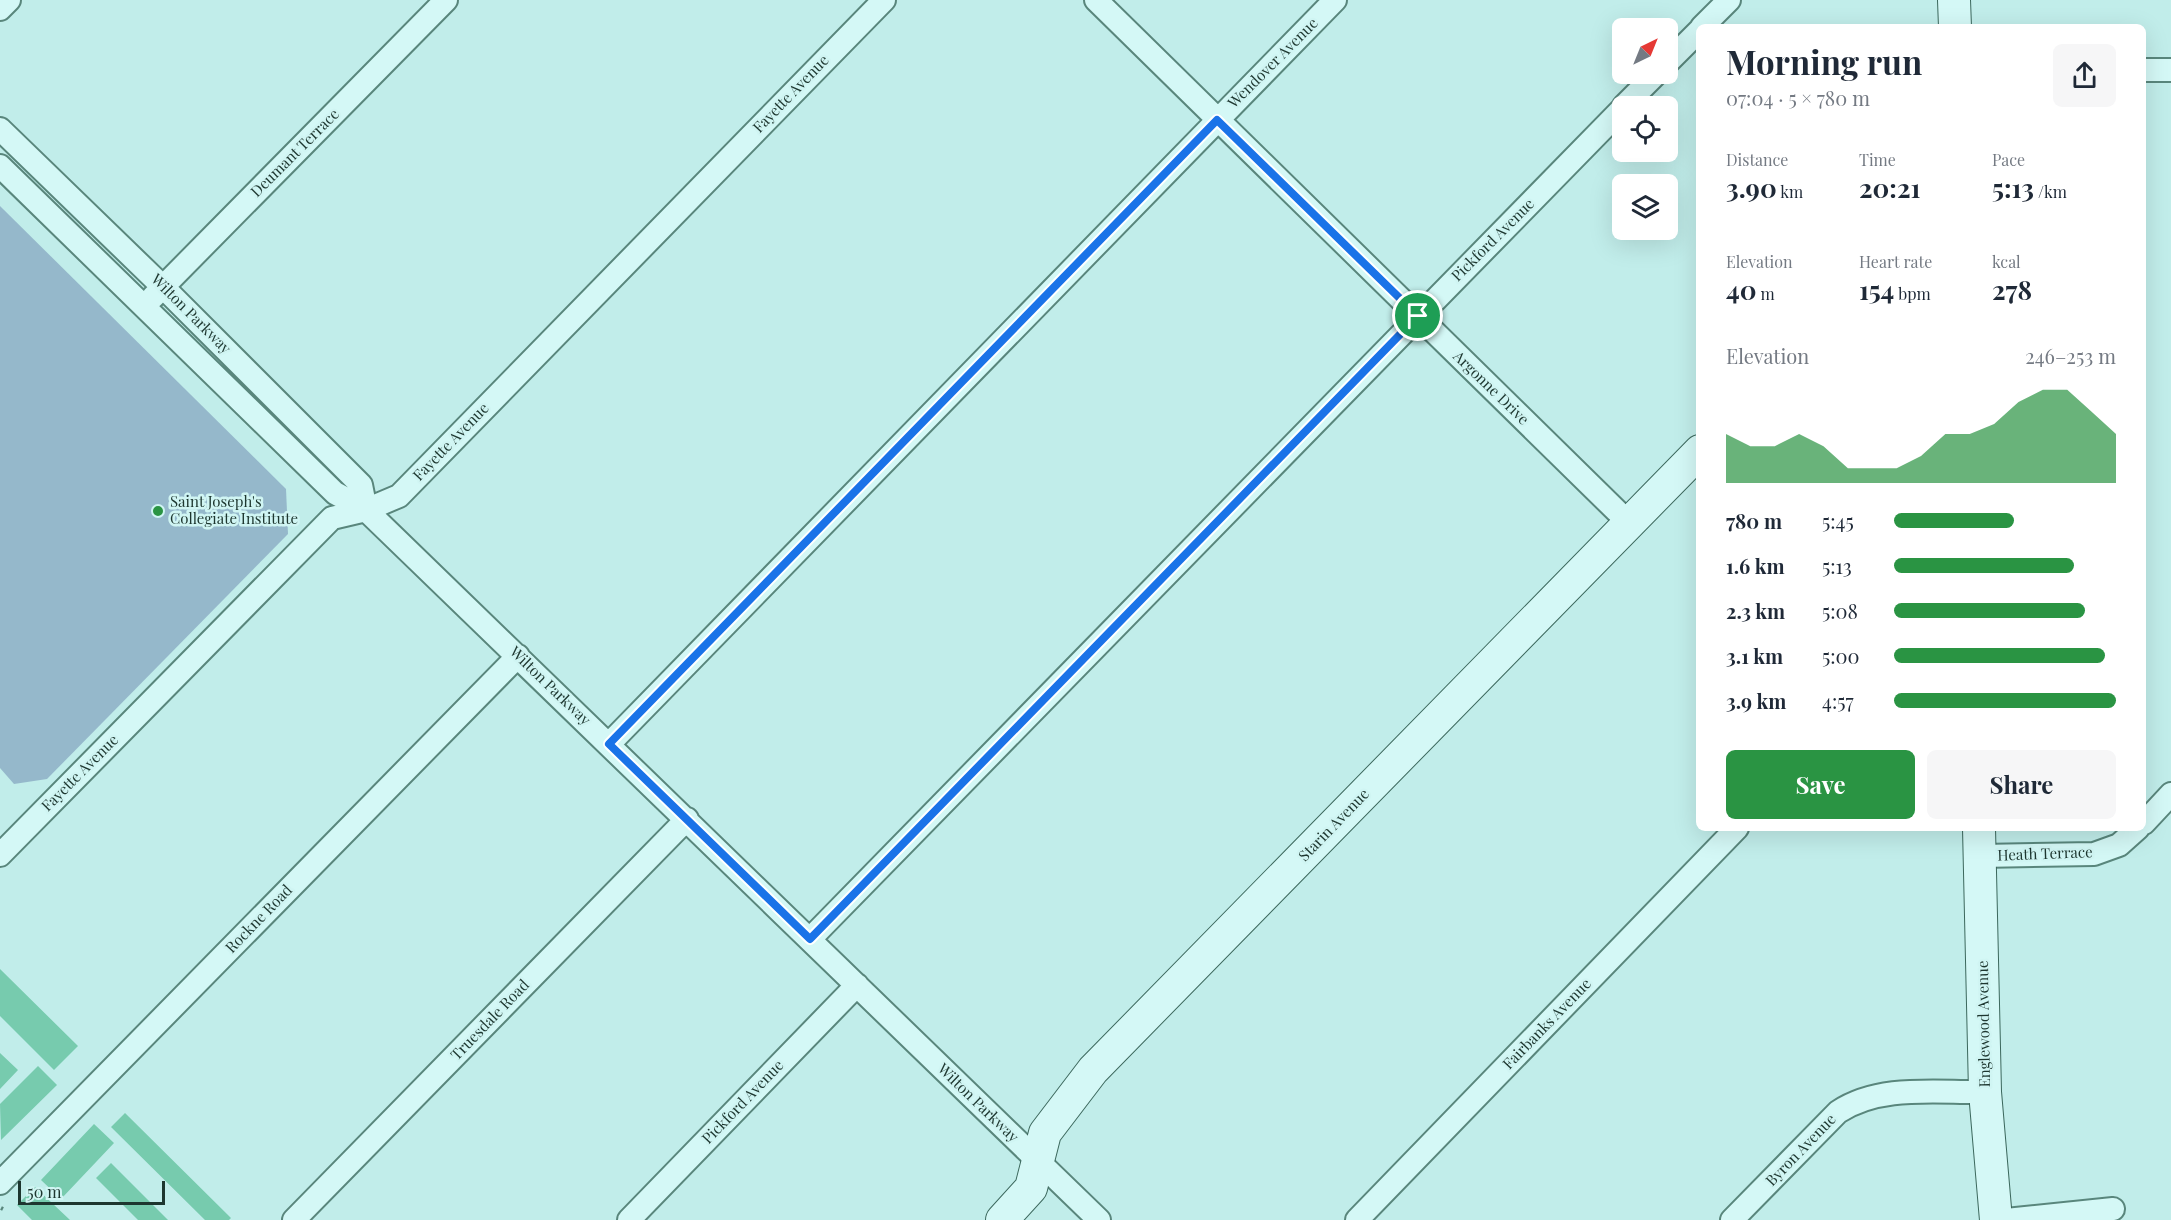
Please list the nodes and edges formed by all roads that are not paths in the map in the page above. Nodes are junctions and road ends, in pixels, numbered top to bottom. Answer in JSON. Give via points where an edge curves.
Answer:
{"nodes":[{"id":1,"x":9,"y":0,"type":"edge"},
{"id":2,"x":446,"y":0,"type":"edge"},
{"id":3,"x":884,"y":0,"type":"edge"},
{"id":4,"x":1096,"y":0,"type":"edge"},
{"id":5,"x":1335,"y":0,"type":"edge"},
{"id":6,"x":1729,"y":0,"type":"edge"},
{"id":7,"x":1954,"y":0,"type":"edge"},
{"id":8,"x":0,"y":9,"type":"edge"},
{"id":9,"x":1705,"y":24,"type":"edge"},
{"id":10,"x":1955,"y":24,"type":"edge"},
{"id":11,"x":1696,"y":33,"type":"edge"},
{"id":12,"x":1678,"y":52,"type":"edge"},
{"id":13,"x":2171,"y":69,"type":"edge"},
{"id":14,"x":2146,"y":70,"type":"edge"},
{"id":15,"x":1646,"y":84,"type":"edge"},
{"id":16,"x":1635,"y":96,"type":"edge"},
{"id":17,"x":1612,"y":119,"type":"edge"},
{"id":18,"x":1217,"y":120,"type":"junction"},
{"id":19,"x":0,"y":129,"type":"edge"},
{"id":20,"x":0,"y":166,"type":"edge"},
{"id":21,"x":163,"y":286,"type":"junction"},
{"id":22,"x":144,"y":306,"type":"junction"},
{"id":23,"x":1418,"y":316,"type":"junction"},
{"id":24,"x":1696,"y":455,"type":"edge"},
{"id":25,"x":366,"y":510,"type":"junction"},
{"id":26,"x":1629,"y":523,"type":"junction"},
{"id":27,"x":518,"y":656,"type":"junction"},
{"id":28,"x":609,"y":744,"type":"junction"},
{"id":29,"x":2171,"y":794,"type":"edge"},
{"id":30,"x":687,"y":819,"type":"junction"},
{"id":31,"x":2146,"y":821,"type":"edge"},
{"id":32,"x":1734,"y":831,"type":"edge"},
{"id":33,"x":2135,"y":831,"type":"edge"},
{"id":34,"x":1979,"y":842,"type":"edge"},
{"id":35,"x":0,"y":855,"type":"edge"},
{"id":36,"x":810,"y":939,"type":"junction"},
{"id":37,"x":857,"y":985,"type":"junction"},
{"id":38,"x":1986,"y":1092,"type":"junction"},
{"id":39,"x":1040,"y":1163,"type":"junction"},
{"id":40,"x":0,"y":1183,"type":"edge"},
{"id":41,"x":2113,"y":1209,"type":"dead end"},
{"id":42,"x":294,"y":1220,"type":"edge"},
{"id":43,"x":629,"y":1220,"type":"edge"},
{"id":44,"x":1002,"y":1220,"type":"edge"},
{"id":45,"x":1099,"y":1220,"type":"edge"},
{"id":46,"x":1357,"y":1220,"type":"edge"},
{"id":47,"x":1732,"y":1220,"type":"edge"},
{"id":48,"x":1996,"y":1220,"type":"edge"},
{"id":49,"x":2006,"y":1220,"type":"edge"}],
"edges":[{"from":1,"to":8,"type":"street"},
{"from":2,"to":21,"type":"street","name":"Deumant Terrace"},
{"from":3,"to":25,"type":"street","name":"Fayette Avenue","via":[[399,495]]},
{"from":4,"to":18,"type":"street","name":"Argonne Drive"},
{"from":5,"to":18,"type":"street","name":"Wendover Avenue"},
{"from":6,"to":9,"type":"street"},
{"from":7,"to":10,"type":"street"},
{"from":11,"to":12,"type":"street"},
{"from":13,"to":14,"type":"street"},
{"from":15,"to":16,"type":"street","name":"Pickford Avenue"},
{"from":17,"to":23,"type":"street","name":"Pickford Avenue"},
{"from":18,"to":23,"type":"street","name":"Argonne Drive"},
{"from":18,"to":28,"type":"street","name":"Wendover Avenue"},
{"from":19,"to":21,"type":"street","name":"Wilton Parkway"},
{"from":20,"to":22,"type":"street","name":"Wilton Parkway"},
{"from":21,"to":22,"type":"street","name":"Deumant Terrace"},
{"from":21,"to":25,"type":"street","name":"Wilton Parkway","via":[[361,485]]},
{"from":22,"to":25,"type":"street","name":"Wilton Parkway","via":[[334,493]]},
{"from":23,"to":26,"type":"street","name":"Argonne Drive"},
{"from":23,"to":36,"type":"street","name":"Pickford Avenue"},
{"from":24,"to":26,"type":"street","name":"Starin Avenue"},
{"from":25,"to":27,"type":"street","name":"Wilton Parkway"},
{"from":25,"to":35,"type":"street","name":"Fayette Avenue","via":[[332,518]]},
{"from":26,"to":39,"type":"street","name":"Starin Avenue","via":[[1093,1070],[1045,1133]]},
{"from":27,"to":28,"type":"street","name":"Wilton Parkway"},
{"from":27,"to":40,"type":"street","name":"Rockne Road"},
{"from":28,"to":30,"type":"street","name":"Wilton Parkway"},
{"from":29,"to":31,"type":"street"},
{"from":30,"to":36,"type":"street","name":"Wilton Parkway"},
{"from":30,"to":42,"type":"street","name":"Truesdale Road"},
{"from":32,"to":46,"type":"street","name":"Fairbanks Avenue"},
{"from":33,"to":34,"type":"street","name":"Heath Terrace","via":[[2119,845],[2094,854]]},
{"from":34,"to":38,"type":"street","name":"Englewood Avenue"},
{"from":36,"to":37,"type":"street","name":"Wilton Parkway"},
{"from":37,"to":39,"type":"street","name":"Wilton Parkway"},
{"from":37,"to":43,"type":"street","name":"Pickford Avenue"},
{"from":38,"to":47,"type":"street","name":"Byron Avenue","via":[[1882,1094],[1852,1102]]},
{"from":38,"to":48,"type":"street","name":"Englewood Avenue"},
{"from":39,"to":44,"type":"street","name":"Starin Avenue","via":[[1031,1188]]},
{"from":39,"to":45,"type":"street","name":"Wilton Parkway"},
{"from":41,"to":49,"type":"street"}]}
